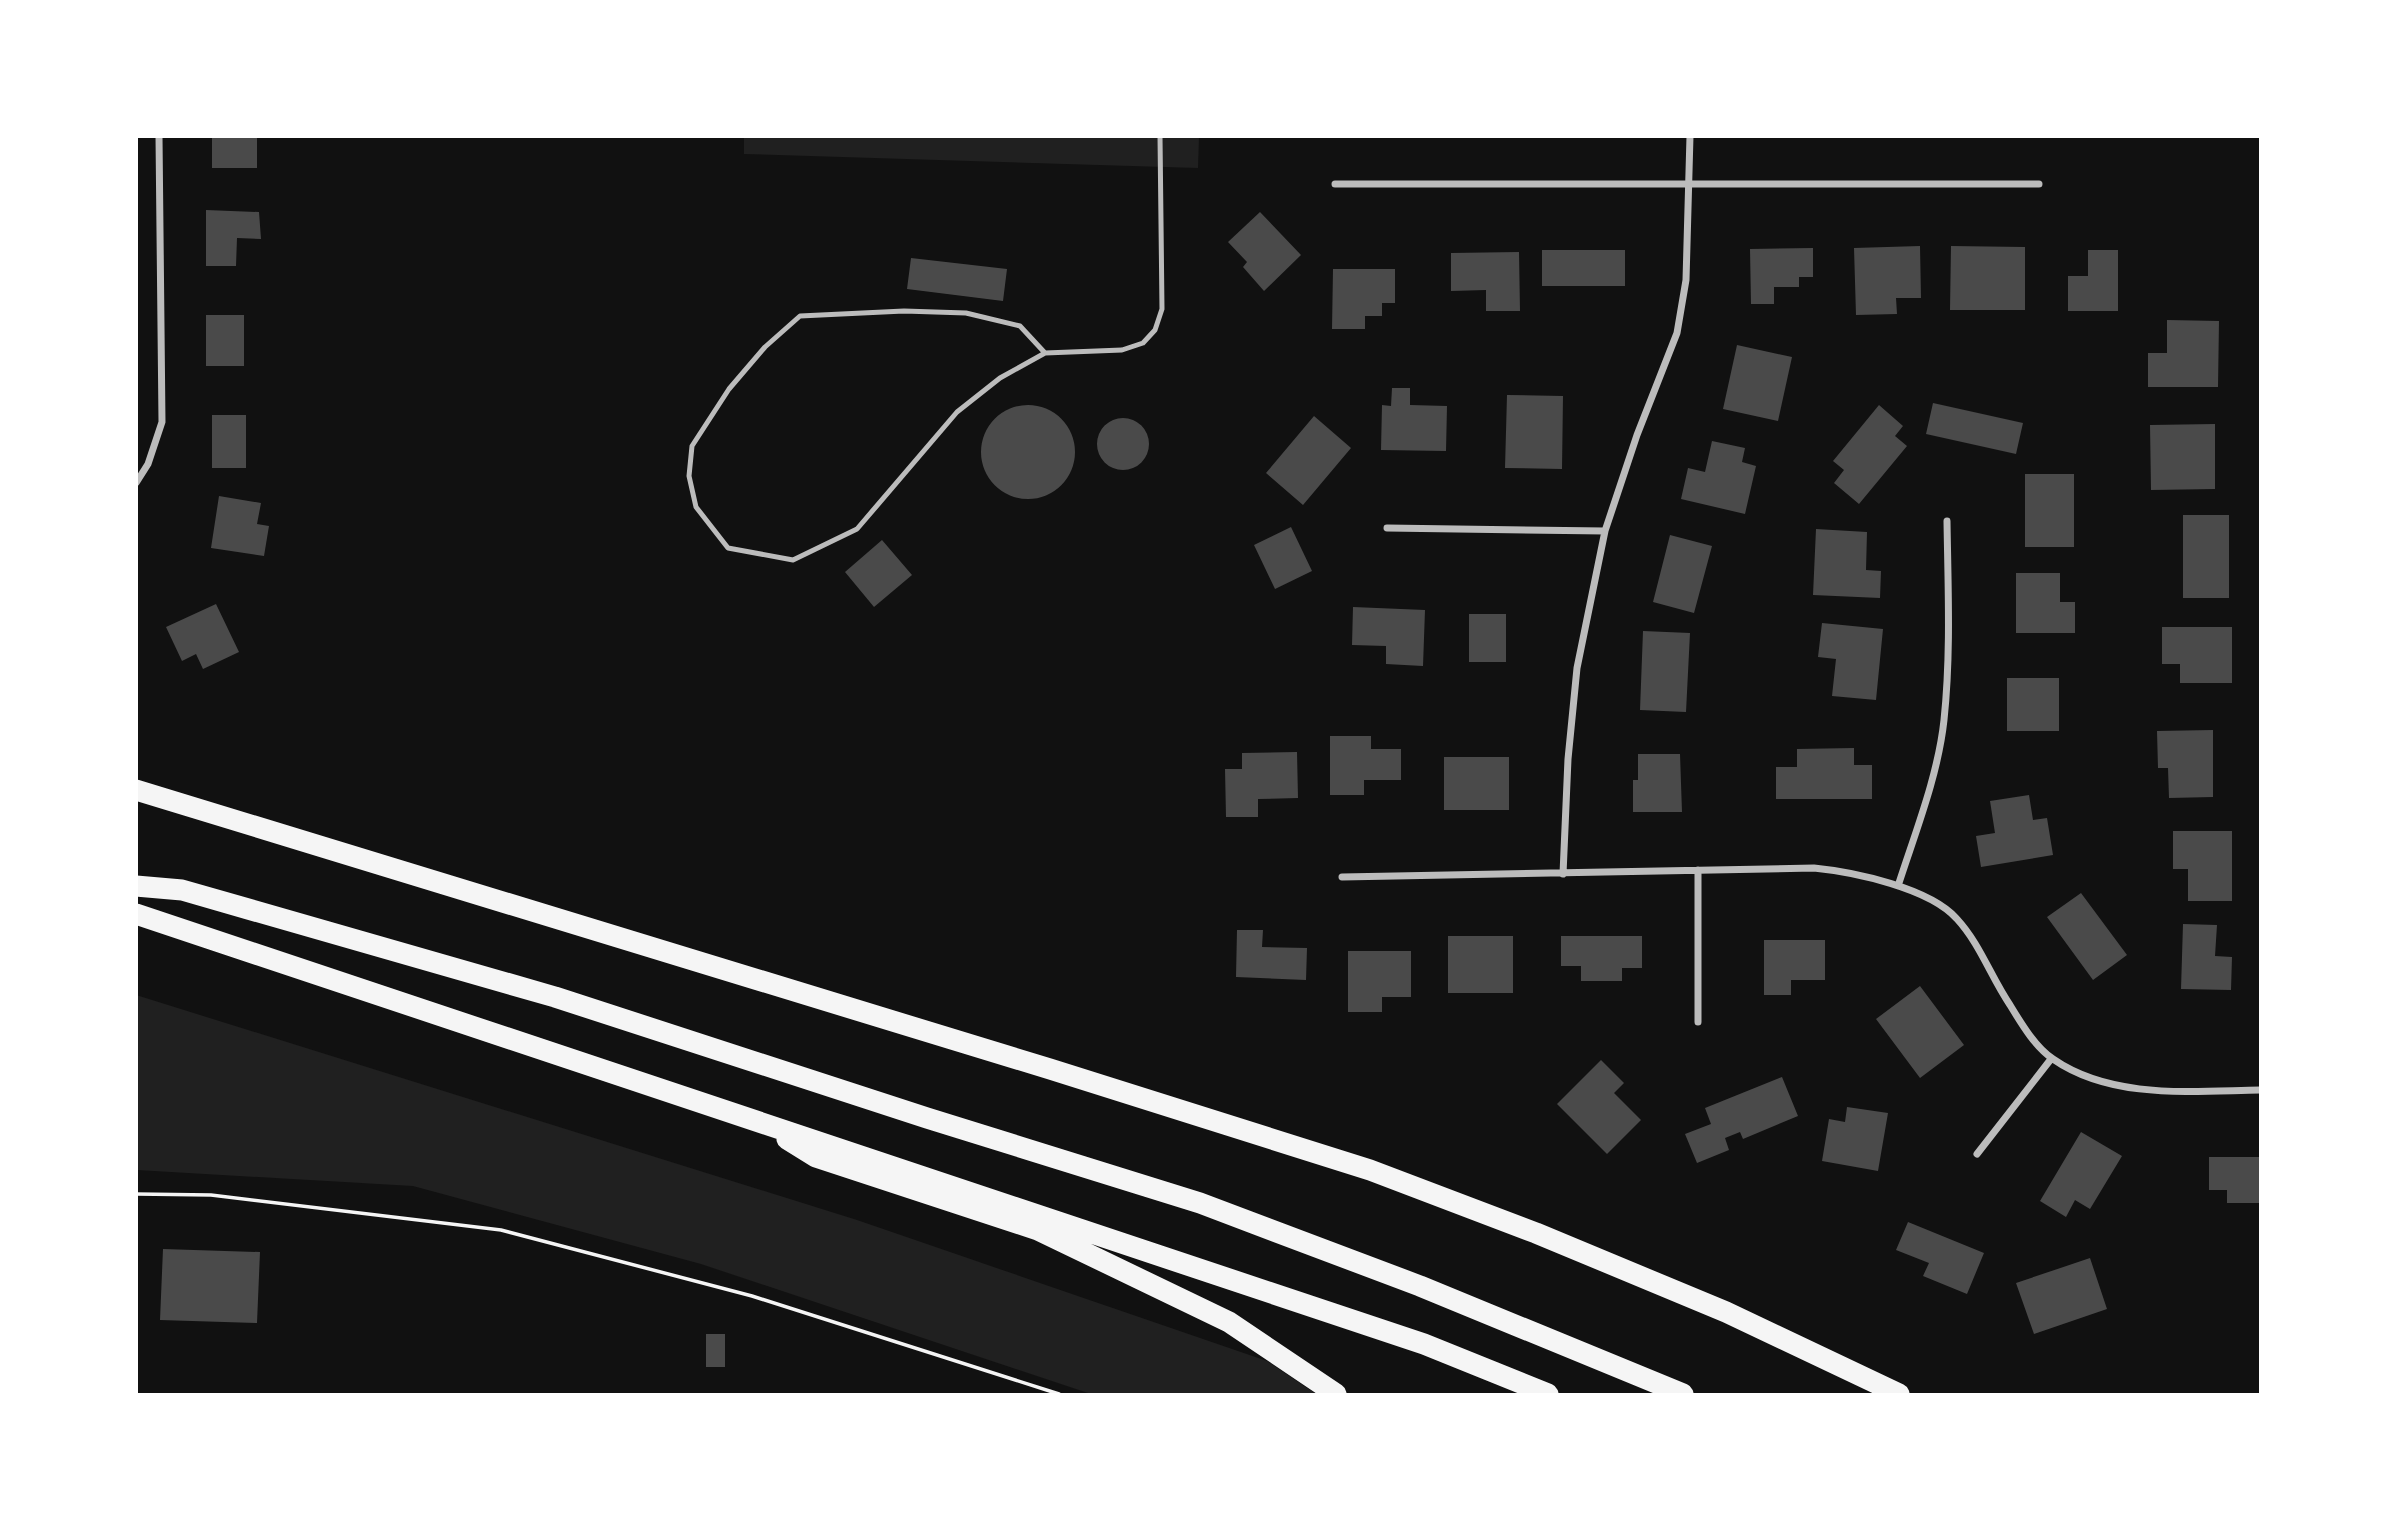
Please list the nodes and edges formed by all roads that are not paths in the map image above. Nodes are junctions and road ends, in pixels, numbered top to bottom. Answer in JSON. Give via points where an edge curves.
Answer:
{"nodes":[{"id":1,"x":159,"y":136,"type":"edge"},
{"id":2,"x":1160,"y":136,"type":"edge"},
{"id":3,"x":1690,"y":136,"type":"edge"},
{"id":4,"x":1335,"y":184,"type":"dead end"},
{"id":5,"x":1690,"y":184,"type":"junction"},
{"id":6,"x":2039,"y":184,"type":"dead end"},
{"id":7,"x":1045,"y":353,"type":"junction"},
{"id":8,"x":136,"y":484,"type":"edge"},
{"id":9,"x":1947,"y":522,"type":"dead end"},
{"id":10,"x":1387,"y":528,"type":"dead end"},
{"id":11,"x":1605,"y":531,"type":"junction"},
{"id":12,"x":136,"y":790,"type":"edge"},
{"id":13,"x":1698,"y":870,"type":"junction"},
{"id":14,"x":1563,"y":874,"type":"junction"},
{"id":15,"x":1342,"y":877,"type":"dead end"},
{"id":16,"x":136,"y":886,"type":"edge"},
{"id":17,"x":1898,"y":886,"type":"junction"},
{"id":18,"x":136,"y":914,"type":"edge"},
{"id":19,"x":1698,"y":1022,"type":"dead end"},
{"id":20,"x":2051,"y":1059,"type":"junction"},
{"id":21,"x":2260,"y":1090,"type":"edge"},
{"id":22,"x":758,"y":1121,"type":"junction"},
{"id":23,"x":1977,"y":1154,"type":"dead end"},
{"id":24,"x":1336,"y":1395,"type":"edge"},
{"id":25,"x":1548,"y":1395,"type":"edge"},
{"id":26,"x":1683,"y":1395,"type":"edge"},
{"id":27,"x":1899,"y":1395,"type":"edge"}],
"edges":[{"from":1,"to":8,"type":"street","via":[[162,422]]},
{"from":2,"to":7,"type":"lane","via":[[1162,309],[1155,330],[1143,343],[1122,350]]},
{"from":3,"to":5,"type":"street"},
{"from":4,"to":5,"type":"street"},
{"from":5,"to":6,"type":"street"},
{"from":5,"to":11,"type":"street","via":[[1686,280],[1677,333]]},
{"from":7,"to":7,"type":"lane","via":[[1020,326],[966,313],[800,316],[729,389],[692,446],[689,476],[695,507],[728,548],[793,560],[857,529],[957,412],[1000,378]]},
{"from":9,"to":17,"type":"street","via":[[1949,652],[1944,723]]},
{"from":10,"to":11,"type":"street"},
{"from":11,"to":14,"type":"street","via":[[1577,668]]},
{"from":12,"to":27,"type":"highway","via":[[1370,1170],[1726,1312]]},
{"from":13,"to":14,"type":"street"},
{"from":13,"to":17,"type":"street","via":[[1814,868],[1854,872]]},
{"from":13,"to":19,"type":"street"},
{"from":14,"to":15,"type":"street"},
{"from":16,"to":26,"type":"highway","via":[[182,890],[555,996],[1200,1203],[1420,1286]]},
{"from":17,"to":20,"type":"street","via":[[1956,917],[2023,1026]]},
{"from":18,"to":22,"type":"highway"},
{"from":20,"to":21,"type":"street","via":[[2077,1072],[2146,1091]]},
{"from":20,"to":23,"type":"street"},
{"from":22,"to":24,"type":"highway","via":[[816,1157],[1038,1230],[1229,1322]]},
{"from":22,"to":25,"type":"highway","via":[[1424,1344]]}]}
